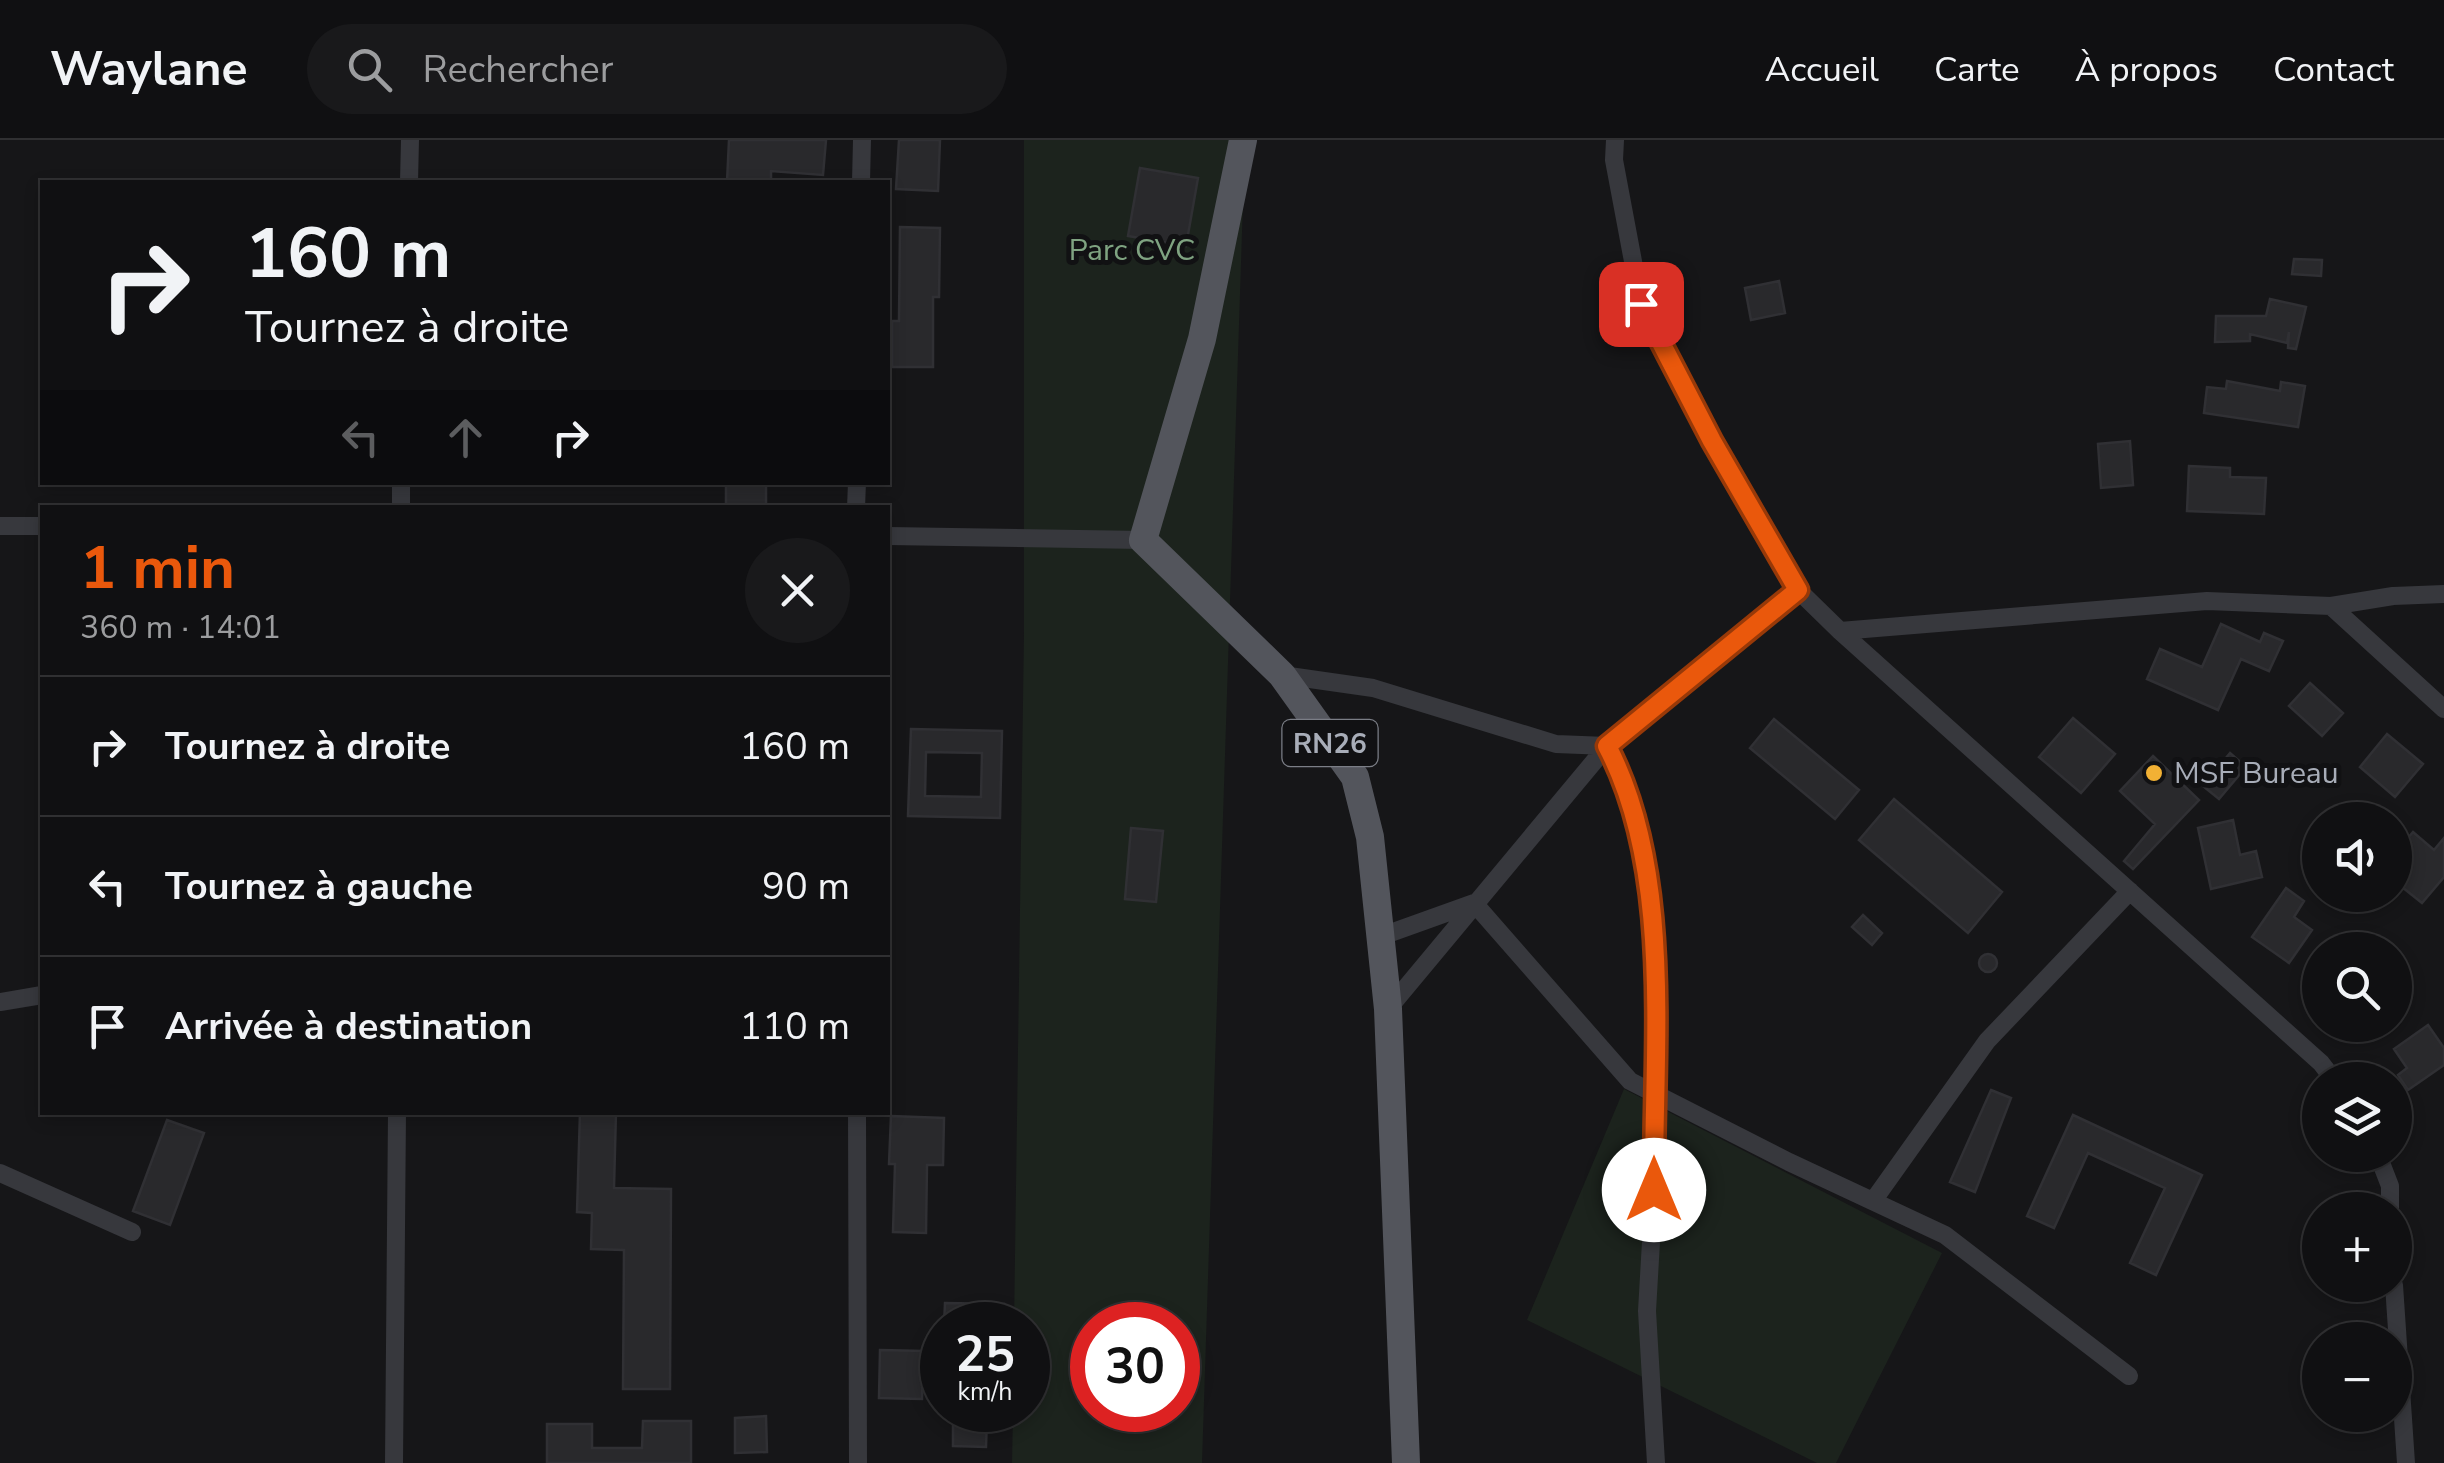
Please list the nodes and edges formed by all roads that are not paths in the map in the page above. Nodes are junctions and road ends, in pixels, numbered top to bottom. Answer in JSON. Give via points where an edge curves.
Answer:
{"nodes":[{"id":1,"x":410,"y":140,"type":"edge"},
{"id":2,"x":862,"y":140,"type":"edge"},
{"id":3,"x":1243,"y":140,"type":"edge"},
{"id":4,"x":1615,"y":140,"type":"edge"},
{"id":5,"x":409,"y":180,"type":"edge"},
{"id":6,"x":861,"y":180,"type":"edge"},
{"id":7,"x":0,"y":526,"type":"edge"},
{"id":8,"x":40,"y":526,"type":"edge"},
{"id":9,"x":890,"y":536,"type":"edge"},
{"id":10,"x":1143,"y":540,"type":"junction"},
{"id":11,"x":1798,"y":590,"type":"junction"},
{"id":12,"x":2444,"y":594,"type":"edge"},
{"id":13,"x":2331,"y":606,"type":"junction"},
{"id":14,"x":1840,"y":631,"type":"junction"},
{"id":15,"x":1282,"y":675,"type":"junction"},
{"id":16,"x":2444,"y":709,"type":"edge"},
{"id":17,"x":1607,"y":746,"type":"junction"},
{"id":18,"x":2130,"y":891,"type":"junction"},
{"id":19,"x":1474,"y":903,"type":"junction"},
{"id":20,"x":1382,"y":936,"type":"junction"},
{"id":21,"x":40,"y":994,"type":"edge"},
{"id":22,"x":0,"y":1002,"type":"edge"},
{"id":23,"x":1388,"y":1009,"type":"junction"},
{"id":24,"x":2320,"y":1062,"type":"edge"},
{"id":25,"x":1653,"y":1092,"type":"junction"},
{"id":26,"x":397,"y":1115,"type":"edge"},
{"id":27,"x":857,"y":1115,"type":"edge"},
{"id":28,"x":0,"y":1172,"type":"edge"},
{"id":29,"x":1873,"y":1201,"type":"junction"},
{"id":30,"x":132,"y":1232,"type":"dead end"},
{"id":31,"x":2395,"y":1302,"type":"edge"},
{"id":32,"x":2129,"y":1376,"type":"dead end"},
{"id":33,"x":394,"y":1463,"type":"edge"},
{"id":34,"x":858,"y":1463,"type":"edge"},
{"id":35,"x":1406,"y":1463,"type":"edge"},
{"id":36,"x":1656,"y":1463,"type":"edge"},
{"id":37,"x":2406,"y":1463,"type":"edge"}],
"edges":[{"from":1,"to":5,"type":"street"},
{"from":2,"to":6,"type":"street"},
{"from":3,"to":10,"type":"main road","via":[[1202,339]]},
{"from":4,"to":11,"type":"street","via":[[1641,304]]},
{"from":7,"to":8,"type":"street"},
{"from":9,"to":10,"type":"street"},
{"from":10,"to":15,"type":"main road","number":"RN26"},
{"from":11,"to":14,"type":"street"},
{"from":11,"to":17,"type":"street"},
{"from":12,"to":13,"type":"street"},
{"from":13,"to":14,"type":"street","via":[[2208,601]]},
{"from":13,"to":16,"type":"street"},
{"from":14,"to":18,"type":"street"},
{"from":15,"to":17,"type":"street","via":[[1373,688],[1556,744]]},
{"from":15,"to":20,"type":"main road","number":"RN26","via":[[1354,777],[1370,837]]},
{"from":17,"to":19,"type":"street"},
{"from":17,"to":25,"type":"street","via":[[1627,785],[1646,880],[1658,998]]},
{"from":18,"to":24,"type":"street"},
{"from":18,"to":29,"type":"street","via":[[1987,1040]]},
{"from":19,"to":20,"type":"street"},
{"from":19,"to":23,"type":"street"},
{"from":19,"to":25,"type":"street","via":[[1630,1080]]},
{"from":20,"to":23,"type":"main road","number":"RN26"},
{"from":21,"to":22,"type":"street"},
{"from":23,"to":35,"type":"main road","number":"RN26"},
{"from":25,"to":29,"type":"street"},
{"from":25,"to":36,"type":"street","via":[[1647,1311]]},
{"from":26,"to":33,"type":"street"},
{"from":27,"to":34,"type":"street"},
{"from":28,"to":30,"type":"street"},
{"from":29,"to":32,"type":"street","via":[[1944,1235]]},
{"from":31,"to":37,"type":"street"}]}
